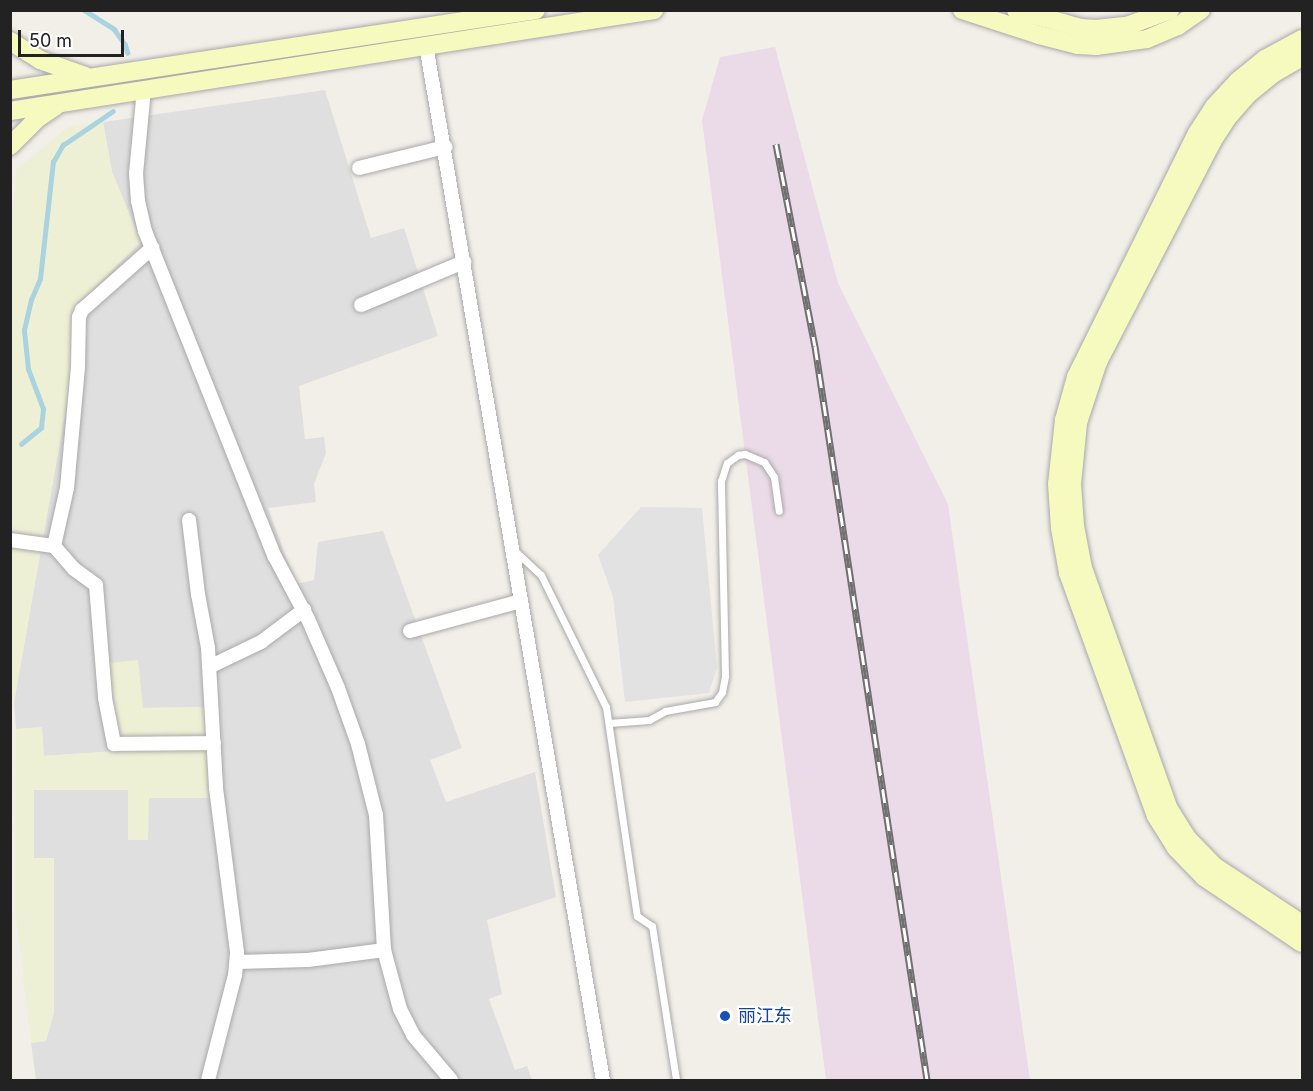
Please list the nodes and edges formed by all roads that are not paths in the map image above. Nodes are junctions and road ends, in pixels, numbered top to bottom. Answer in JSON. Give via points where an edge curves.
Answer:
{"nodes":[{"id":1,"x":536,"y":10,"type":"edge"},
{"id":2,"x":654,"y":10,"type":"edge"},
{"id":3,"x":962,"y":10,"type":"edge"},
{"id":4,"x":1016,"y":10,"type":"edge"},
{"id":5,"x":1170,"y":10,"type":"edge"},
{"id":6,"x":1201,"y":10,"type":"edge"},
{"id":7,"x":1046,"y":15,"type":"edge"},
{"id":8,"x":1302,"y":39,"type":"edge"},
{"id":9,"x":10,"y":41,"type":"edge"},
{"id":10,"x":426,"y":45,"type":"junction"},
{"id":11,"x":1302,"y":57,"type":"edge"},
{"id":12,"x":93,"y":78,"type":"junction"},
{"id":13,"x":144,"y":89,"type":"junction"},
{"id":14,"x":10,"y":90,"type":"edge"},
{"id":15,"x":67,"y":100,"type":"junction"},
{"id":16,"x":10,"y":111,"type":"edge"},
{"id":17,"x":10,"y":146,"type":"edge"},
{"id":18,"x":445,"y":147,"type":"junction"},
{"id":19,"x":359,"y":168,"type":"dead end"},
{"id":20,"x":152,"y":248,"type":"junction"},
{"id":21,"x":464,"y":262,"type":"junction"},
{"id":22,"x":361,"y":304,"type":"dead end"},
{"id":23,"x":779,"y":511,"type":"dead end"},
{"id":24,"x":189,"y":520,"type":"dead end"},
{"id":25,"x":10,"y":540,"type":"edge"},
{"id":26,"x":54,"y":546,"type":"junction"},
{"id":27,"x":512,"y":548,"type":"junction"},
{"id":28,"x":521,"y":601,"type":"junction"},
{"id":29,"x":304,"y":609,"type":"junction"},
{"id":30,"x":410,"y":631,"type":"dead end"},
{"id":31,"x":209,"y":667,"type":"junction"},
{"id":32,"x":609,"y":723,"type":"junction"},
{"id":33,"x":214,"y":742,"type":"junction"},
{"id":34,"x":1302,"y":924,"type":"edge"},
{"id":35,"x":1302,"y":943,"type":"edge"},
{"id":36,"x":384,"y":950,"type":"junction"},
{"id":37,"x":237,"y":962,"type":"junction"},
{"id":38,"x":208,"y":1080,"type":"edge"},
{"id":39,"x":451,"y":1080,"type":"edge"},
{"id":40,"x":603,"y":1080,"type":"edge"},
{"id":41,"x":676,"y":1080,"type":"edge"}],
"edges":[{"from":1,"to":12,"type":"street"},
{"from":2,"to":10,"type":"street"},
{"from":3,"to":6,"type":"street","via":[[1039,35],[1096,46],[1147,39],[1178,26]]},
{"from":4,"to":7,"type":"street"},
{"from":5,"to":7,"type":"street","via":[[1142,22],[1112,28],[1081,28]]},
{"from":8,"to":35,"type":"street","via":[[1265,59],[1238,81],[1197,133],[1076,377],[1064,420],[1057,484],[1068,573],[1156,816],[1176,848],[1204,877]]},
{"from":9,"to":12,"type":"street","via":[[57,68]]},
{"from":10,"to":13,"type":"street"},
{"from":10,"to":18,"type":"street"},
{"from":11,"to":34,"type":"street","via":[[1249,93],[1212,142],[1098,362],[1078,423],[1072,484],[1083,568],[1170,809],[1188,839],[1214,866]]},
{"from":12,"to":14,"type":"street"},
{"from":13,"to":15,"type":"street"},
{"from":13,"to":20,"type":"street","via":[[137,187]]},
{"from":15,"to":16,"type":"street"},
{"from":15,"to":17,"type":"street","via":[[38,118]]},
{"from":18,"to":19,"type":"street"},
{"from":18,"to":21,"type":"street"},
{"from":20,"to":26,"type":"street","via":[[82,310],[79,317],[67,488]]},
{"from":20,"to":29,"type":"street","via":[[275,557]]},
{"from":21,"to":22,"type":"street"},
{"from":21,"to":27,"type":"street"},
{"from":23,"to":32,"type":"lane","via":[[774,477],[764,462],[745,454],[727,463],[721,481],[725,676],[722,692],[715,702],[665,711],[649,720]]},
{"from":24,"to":31,"type":"street"},
{"from":25,"to":26,"type":"street"},
{"from":26,"to":33,"type":"street","via":[[98,589],[105,698],[114,744]]},
{"from":27,"to":28,"type":"street"},
{"from":27,"to":32,"type":"lane","via":[[541,575],[601,693]]},
{"from":28,"to":30,"type":"street"},
{"from":28,"to":40,"type":"street"},
{"from":29,"to":31,"type":"street","via":[[261,642]]},
{"from":29,"to":36,"type":"street","via":[[338,687],[371,789]]},
{"from":31,"to":33,"type":"street"},
{"from":32,"to":41,"type":"lane","via":[[637,916],[652,927]]},
{"from":33,"to":37,"type":"street"},
{"from":36,"to":37,"type":"street","via":[[308,960]]},
{"from":36,"to":39,"type":"street","via":[[406,1022]]},
{"from":37,"to":38,"type":"street"}]}
